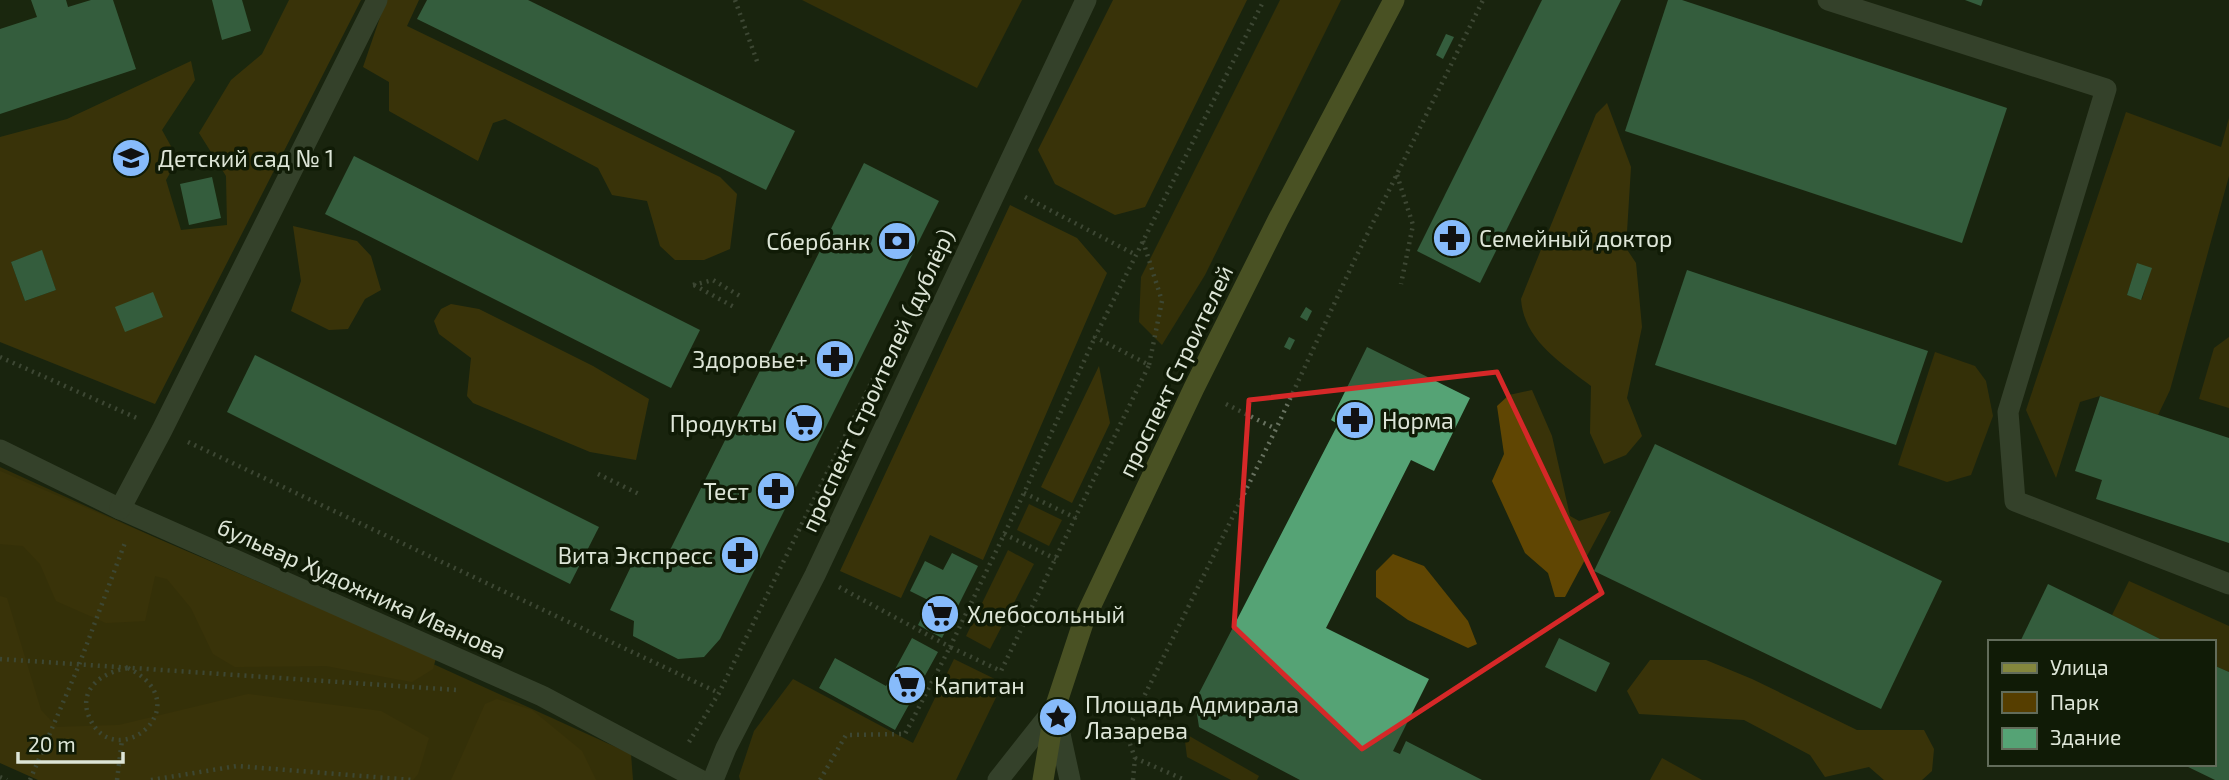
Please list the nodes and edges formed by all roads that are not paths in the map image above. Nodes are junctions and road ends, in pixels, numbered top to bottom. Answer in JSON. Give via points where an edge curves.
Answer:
{"nodes":[{"id":1,"x":377,"y":0,"type":"edge"},
{"id":2,"x":1086,"y":0,"type":"edge"},
{"id":3,"x":1394,"y":0,"type":"edge"},
{"id":4,"x":1828,"y":0,"type":"edge"},
{"id":5,"x":0,"y":450,"type":"edge"},
{"id":6,"x":128,"y":512,"type":"junction"},
{"id":7,"x":2229,"y":584,"type":"edge"},
{"id":8,"x":1055,"y":709,"type":"junction"},
{"id":9,"x":700,"y":780,"type":"edge"},
{"id":10,"x":712,"y":780,"type":"edge"},
{"id":11,"x":998,"y":780,"type":"edge"},
{"id":12,"x":1043,"y":780,"type":"edge"},
{"id":13,"x":1070,"y":780,"type":"edge"}],
"edges":[{"from":1,"to":6,"type":"street","via":[[162,430]]},
{"from":2,"to":10,"type":"street","name":"проспект Строителей (дублёр)","via":[[815,575]]},
{"from":3,"to":8,"type":"main road","name":"проспект Строителей","via":[[1194,388],[1084,620]]},
{"from":4,"to":7,"type":"street","via":[[2106,89],[2008,412],[2015,500]]},
{"from":5,"to":6,"type":"street","name":"бульвар Художника Иванова"},
{"from":6,"to":9,"type":"street","name":"бульвар Художника Иванова","via":[[541,696]]},
{"from":8,"to":11,"type":"street"},
{"from":8,"to":12,"type":"main road","name":"проспект Строителей"},
{"from":8,"to":13,"type":"street"}]}
